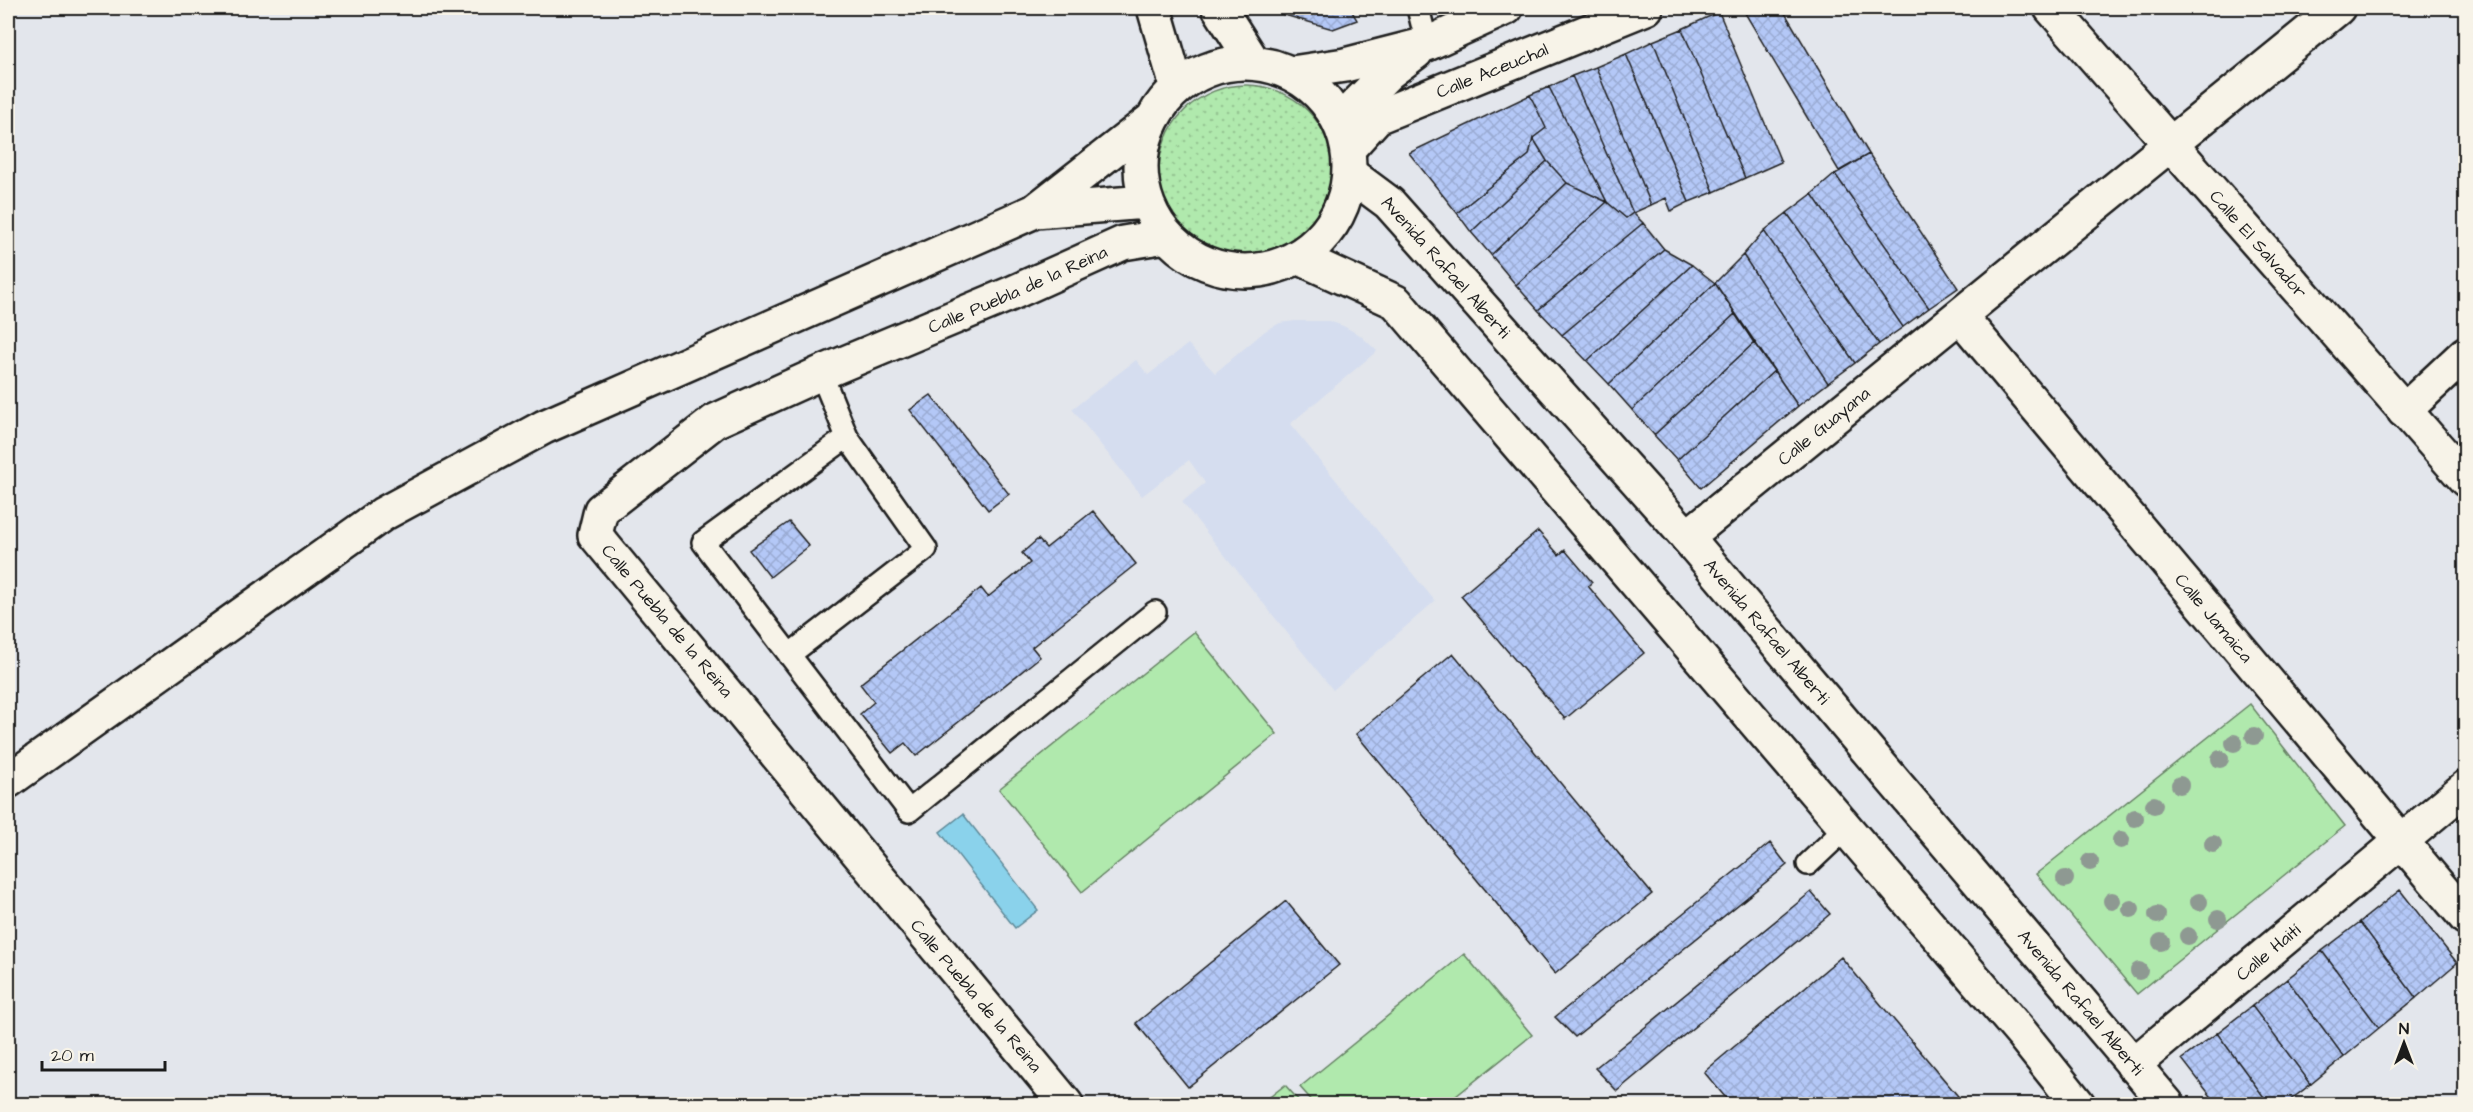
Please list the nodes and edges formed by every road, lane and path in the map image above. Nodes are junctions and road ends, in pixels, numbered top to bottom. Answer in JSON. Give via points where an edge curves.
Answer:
{"nodes":[{"id":1,"x":1154,"y":8,"type":"edge"},
{"id":2,"x":1219,"y":8,"type":"edge"},
{"id":3,"x":1418,"y":8,"type":"edge"},
{"id":4,"x":1506,"y":8,"type":"edge"},
{"id":5,"x":1646,"y":8,"type":"edge"},
{"id":6,"x":2051,"y":8,"type":"edge"},
{"id":7,"x":2338,"y":8,"type":"edge"},
{"id":8,"x":1427,"y":44,"type":"junction"},
{"id":9,"x":1254,"y":63,"type":"junction"},
{"id":10,"x":1292,"y":74,"type":"junction"},
{"id":11,"x":1177,"y":87,"type":"junction"},
{"id":12,"x":1150,"y":121,"type":"junction"},
{"id":13,"x":2170,"y":143,"type":"junction"},
{"id":14,"x":1346,"y":148,"type":"junction"},
{"id":15,"x":1145,"y":202,"type":"junction"},
{"id":16,"x":1035,"y":211,"type":"junction"},
{"id":17,"x":1166,"y":236,"type":"junction"},
{"id":18,"x":1298,"y":257,"type":"junction"},
{"id":19,"x":1960,"y":317,"type":"junction"},
{"id":20,"x":2466,"y":353,"type":"edge"},
{"id":21,"x":821,"y":373,"type":"junction"},
{"id":22,"x":2404,"y":411,"type":"junction"},
{"id":23,"x":847,"y":436,"type":"junction"},
{"id":24,"x":2466,"y":480,"type":"edge"},
{"id":25,"x":1687,"y":537,"type":"junction"},
{"id":26,"x":1155,"y":612,"type":"dead end"},
{"id":27,"x":789,"y":655,"type":"junction"},
{"id":28,"x":8,"y":781,"type":"edge"},
{"id":29,"x":2466,"y":788,"type":"edge"},
{"id":30,"x":1845,"y":829,"type":"junction"},
{"id":31,"x":2401,"y":841,"type":"junction"},
{"id":32,"x":1808,"y":864,"type":"dead end"},
{"id":33,"x":2466,"y":918,"type":"edge"},
{"id":34,"x":2133,"y":1065,"type":"junction"},
{"id":35,"x":2068,"y":1101,"type":"edge"},
{"id":36,"x":1066,"y":1104,"type":"edge"},
{"id":37,"x":2167,"y":1104,"type":"edge"}],
"edges":[{"from":1,"to":11,"type":"street"},
{"from":2,"to":9,"type":"street"},
{"from":3,"to":8,"type":"lane"},
{"from":4,"to":8,"type":"street"},
{"from":5,"to":14,"type":"street","name":"Calle Aceuchal","via":[[1377,117]]},
{"from":6,"to":13,"type":"street","name":"Calle El Salvador"},
{"from":7,"to":13,"type":"street","name":"Calle Guayana"},
{"from":8,"to":10,"type":"street"},
{"from":8,"to":14,"type":"street","via":[[1388,73]]},
{"from":9,"to":10,"type":"street"},
{"from":9,"to":11,"type":"street","via":[[1226,64]]},
{"from":10,"to":14,"type":"street","via":[[1312,86]]},
{"from":11,"to":12,"type":"street"},
{"from":12,"to":15,"type":"street","via":[[1141,156]]},
{"from":12,"to":16,"type":"street"},
{"from":13,"to":19,"type":"street","name":"Calle Guayana"},
{"from":13,"to":22,"type":"street","name":"Calle El Salvador"},
{"from":14,"to":18,"type":"street","via":[[1342,207],[1324,236]]},
{"from":14,"to":25,"type":"street","name":"Avenida Rafael Alberti","via":[[1389,203]]},
{"from":15,"to":16,"type":"street"},
{"from":15,"to":17,"type":"street"},
{"from":16,"to":28,"type":"street","via":[[544,427],[383,514]]},
{"from":17,"to":18,"type":"street","via":[[1194,259],[1228,270],[1264,270]]},
{"from":17,"to":21,"type":"street","name":"Calle Puebla de la Reina","via":[[1123,243]]},
{"from":18,"to":30,"type":"street","via":[[1396,302]]},
{"from":19,"to":25,"type":"street","name":"Calle Guayana"},
{"from":19,"to":31,"type":"street","name":"Calle Jamaica"},
{"from":20,"to":22,"type":"street"},
{"from":21,"to":23,"type":"lane"},
{"from":21,"to":36,"type":"street","name":"Calle Puebla de la Reina","via":[[715,421],[601,510],[596,535]]},
{"from":22,"to":24,"type":"street","name":"Calle El Salvador"},
{"from":23,"to":27,"type":"lane","via":[[926,549]]},
{"from":23,"to":27,"type":"lane","via":[[703,542]]},
{"from":25,"to":34,"type":"street","name":"Avenida Rafael Alberti"},
{"from":26,"to":27,"type":"lane","via":[[909,811]]},
{"from":29,"to":31,"type":"street","name":"Calle Haití"},
{"from":30,"to":32,"type":"lane"},
{"from":30,"to":35,"type":"street","via":[[2022,1034]]},
{"from":31,"to":33,"type":"street","name":"Calle Jamaica"},
{"from":31,"to":34,"type":"street","name":"Calle Haití"},
{"from":34,"to":37,"type":"street","name":"Avenida Rafael Alberti"}]}
